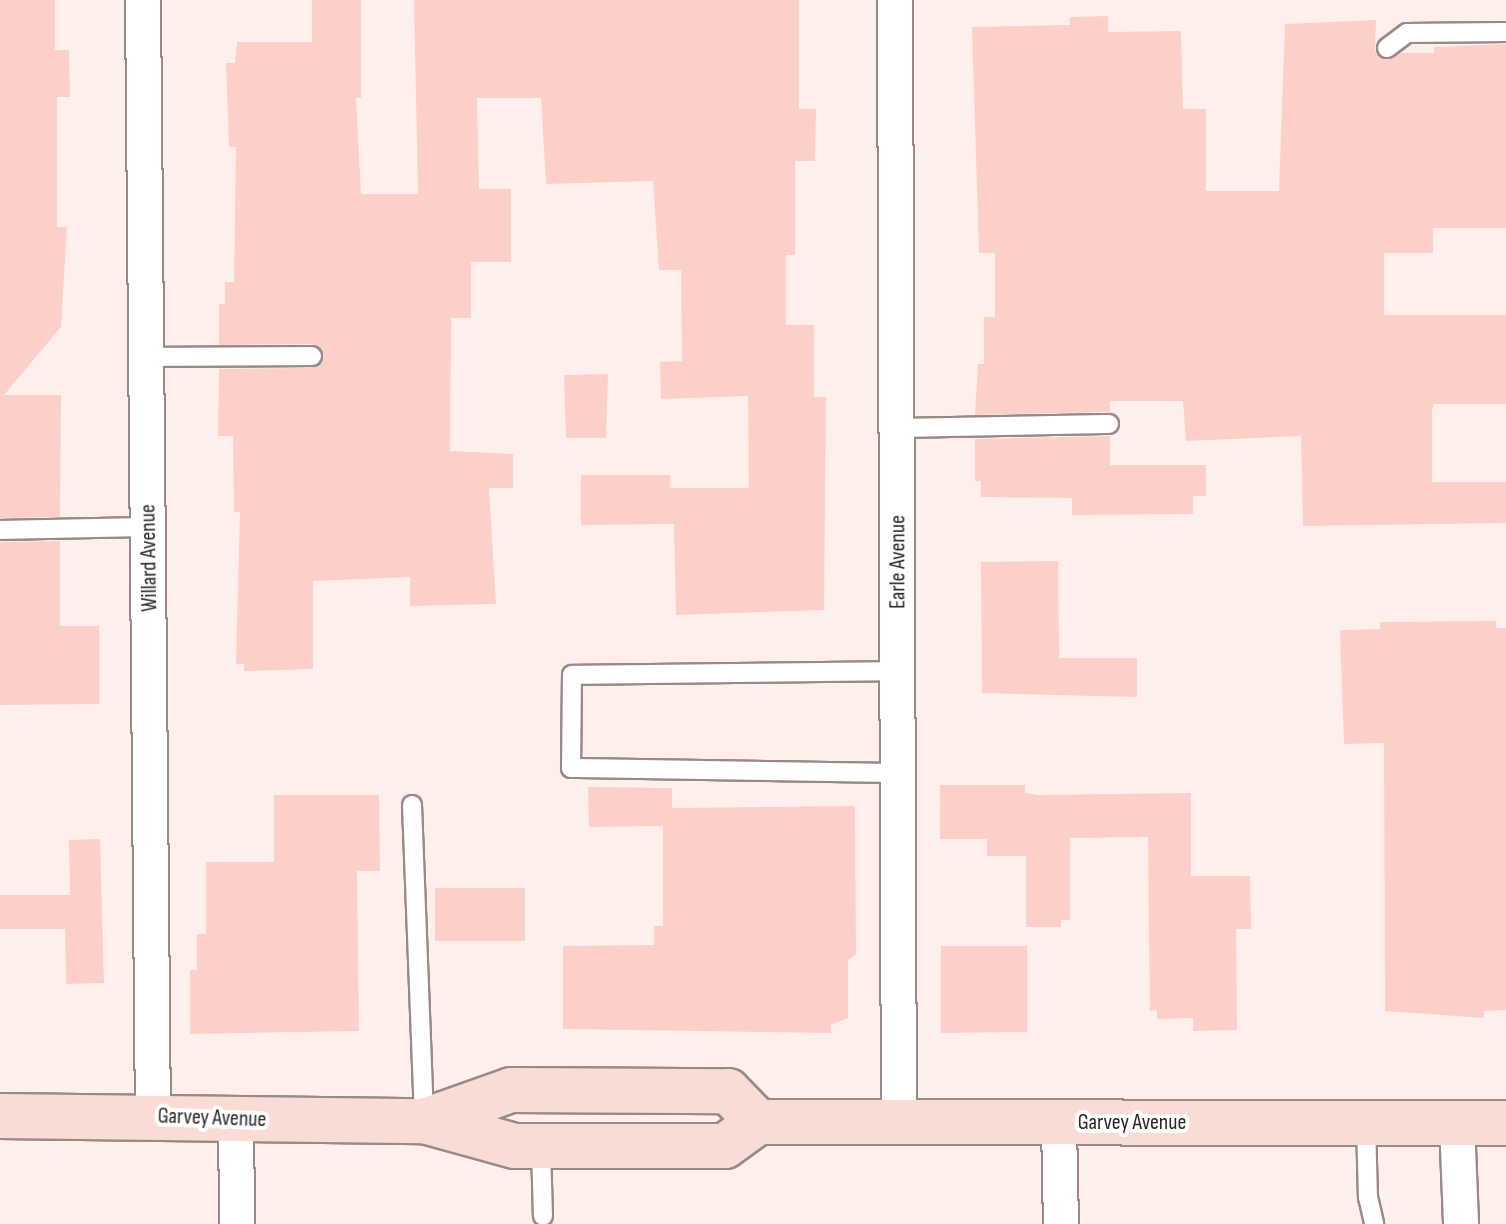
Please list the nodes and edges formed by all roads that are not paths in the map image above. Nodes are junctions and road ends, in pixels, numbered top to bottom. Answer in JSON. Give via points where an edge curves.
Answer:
{"nodes":[{"id":1,"x":143,"y":0,"type":"edge"},
{"id":2,"x":895,"y":0,"type":"edge"},
{"id":3,"x":1506,"y":32,"type":"edge"},
{"id":4,"x":1387,"y":48,"type":"dead end"},
{"id":5,"x":312,"y":356,"type":"dead end"},
{"id":6,"x":147,"y":357,"type":"junction"},
{"id":7,"x":1109,"y":424,"type":"dead end"},
{"id":8,"x":896,"y":428,"type":"junction"},
{"id":9,"x":148,"y":527,"type":"junction"},
{"id":10,"x":0,"y":530,"type":"edge"},
{"id":11,"x":899,"y":671,"type":"junction"},
{"id":12,"x":899,"y":773,"type":"junction"},
{"id":13,"x":412,"y":805,"type":"dead end"},
{"id":14,"x":0,"y":1116,"type":"edge"},
{"id":15,"x":153,"y":1116,"type":"junction"},
{"id":16,"x":236,"y":1120,"type":"junction"},
{"id":17,"x":424,"y":1121,"type":"junction"},
{"id":18,"x":758,"y":1122,"type":"junction"},
{"id":19,"x":899,"y":1123,"type":"junction"},
{"id":20,"x":1059,"y":1123,"type":"junction"},
{"id":21,"x":1366,"y":1123,"type":"junction"},
{"id":22,"x":1457,"y":1123,"type":"junction"},
{"id":23,"x":1506,"y":1123,"type":"edge"},
{"id":24,"x":541,"y":1146,"type":"junction"},
{"id":25,"x":543,"y":1216,"type":"dead end"},
{"id":26,"x":237,"y":1224,"type":"edge"},
{"id":27,"x":1061,"y":1224,"type":"edge"},
{"id":28,"x":1374,"y":1224,"type":"edge"},
{"id":29,"x":1461,"y":1224,"type":"edge"}],
"edges":[{"from":1,"to":6,"type":"street","name":"Willard Avenue"},
{"from":2,"to":8,"type":"street","name":"Earle Avenue"},
{"from":3,"to":4,"type":"lane","via":[[1407,33]]},
{"from":5,"to":6,"type":"lane"},
{"from":6,"to":9,"type":"street","name":"Willard Avenue"},
{"from":7,"to":8,"type":"lane"},
{"from":8,"to":11,"type":"street","name":"Earle Avenue"},
{"from":9,"to":10,"type":"lane"},
{"from":9,"to":15,"type":"street","name":"Willard Avenue"},
{"from":11,"to":12,"type":"street","name":"Earle Avenue"},
{"from":11,"to":12,"type":"lane","via":[[572,675],[571,768]]},
{"from":12,"to":19,"type":"street","name":"Earle Avenue"},
{"from":13,"to":17,"type":"lane"},
{"from":14,"to":15,"type":"main road","name":"Garvey Avenue"},
{"from":15,"to":16,"type":"main road","name":"Garvey Avenue"},
{"from":16,"to":17,"type":"main road","name":"Garvey Avenue"},
{"from":16,"to":26,"type":"street"},
{"from":17,"to":18,"type":"main road","name":"Garvey Avenue","via":[[511,1090],[728,1091]]},
{"from":17,"to":24,"type":"main road","name":"Garvey Avenue","via":[[515,1146]]},
{"from":18,"to":19,"type":"main road","name":"Garvey Avenue"},
{"from":18,"to":24,"type":"main road","name":"Garvey Avenue","via":[[725,1146]]},
{"from":19,"to":20,"type":"main road","name":"Garvey Avenue"},
{"from":20,"to":21,"type":"main road","name":"Garvey Avenue"},
{"from":20,"to":27,"type":"street"},
{"from":21,"to":22,"type":"main road","name":"Garvey Avenue"},
{"from":21,"to":28,"type":"lane"},
{"from":22,"to":23,"type":"main road","name":"Garvey Avenue"},
{"from":22,"to":29,"type":"street"},
{"from":24,"to":25,"type":"lane"}]}
